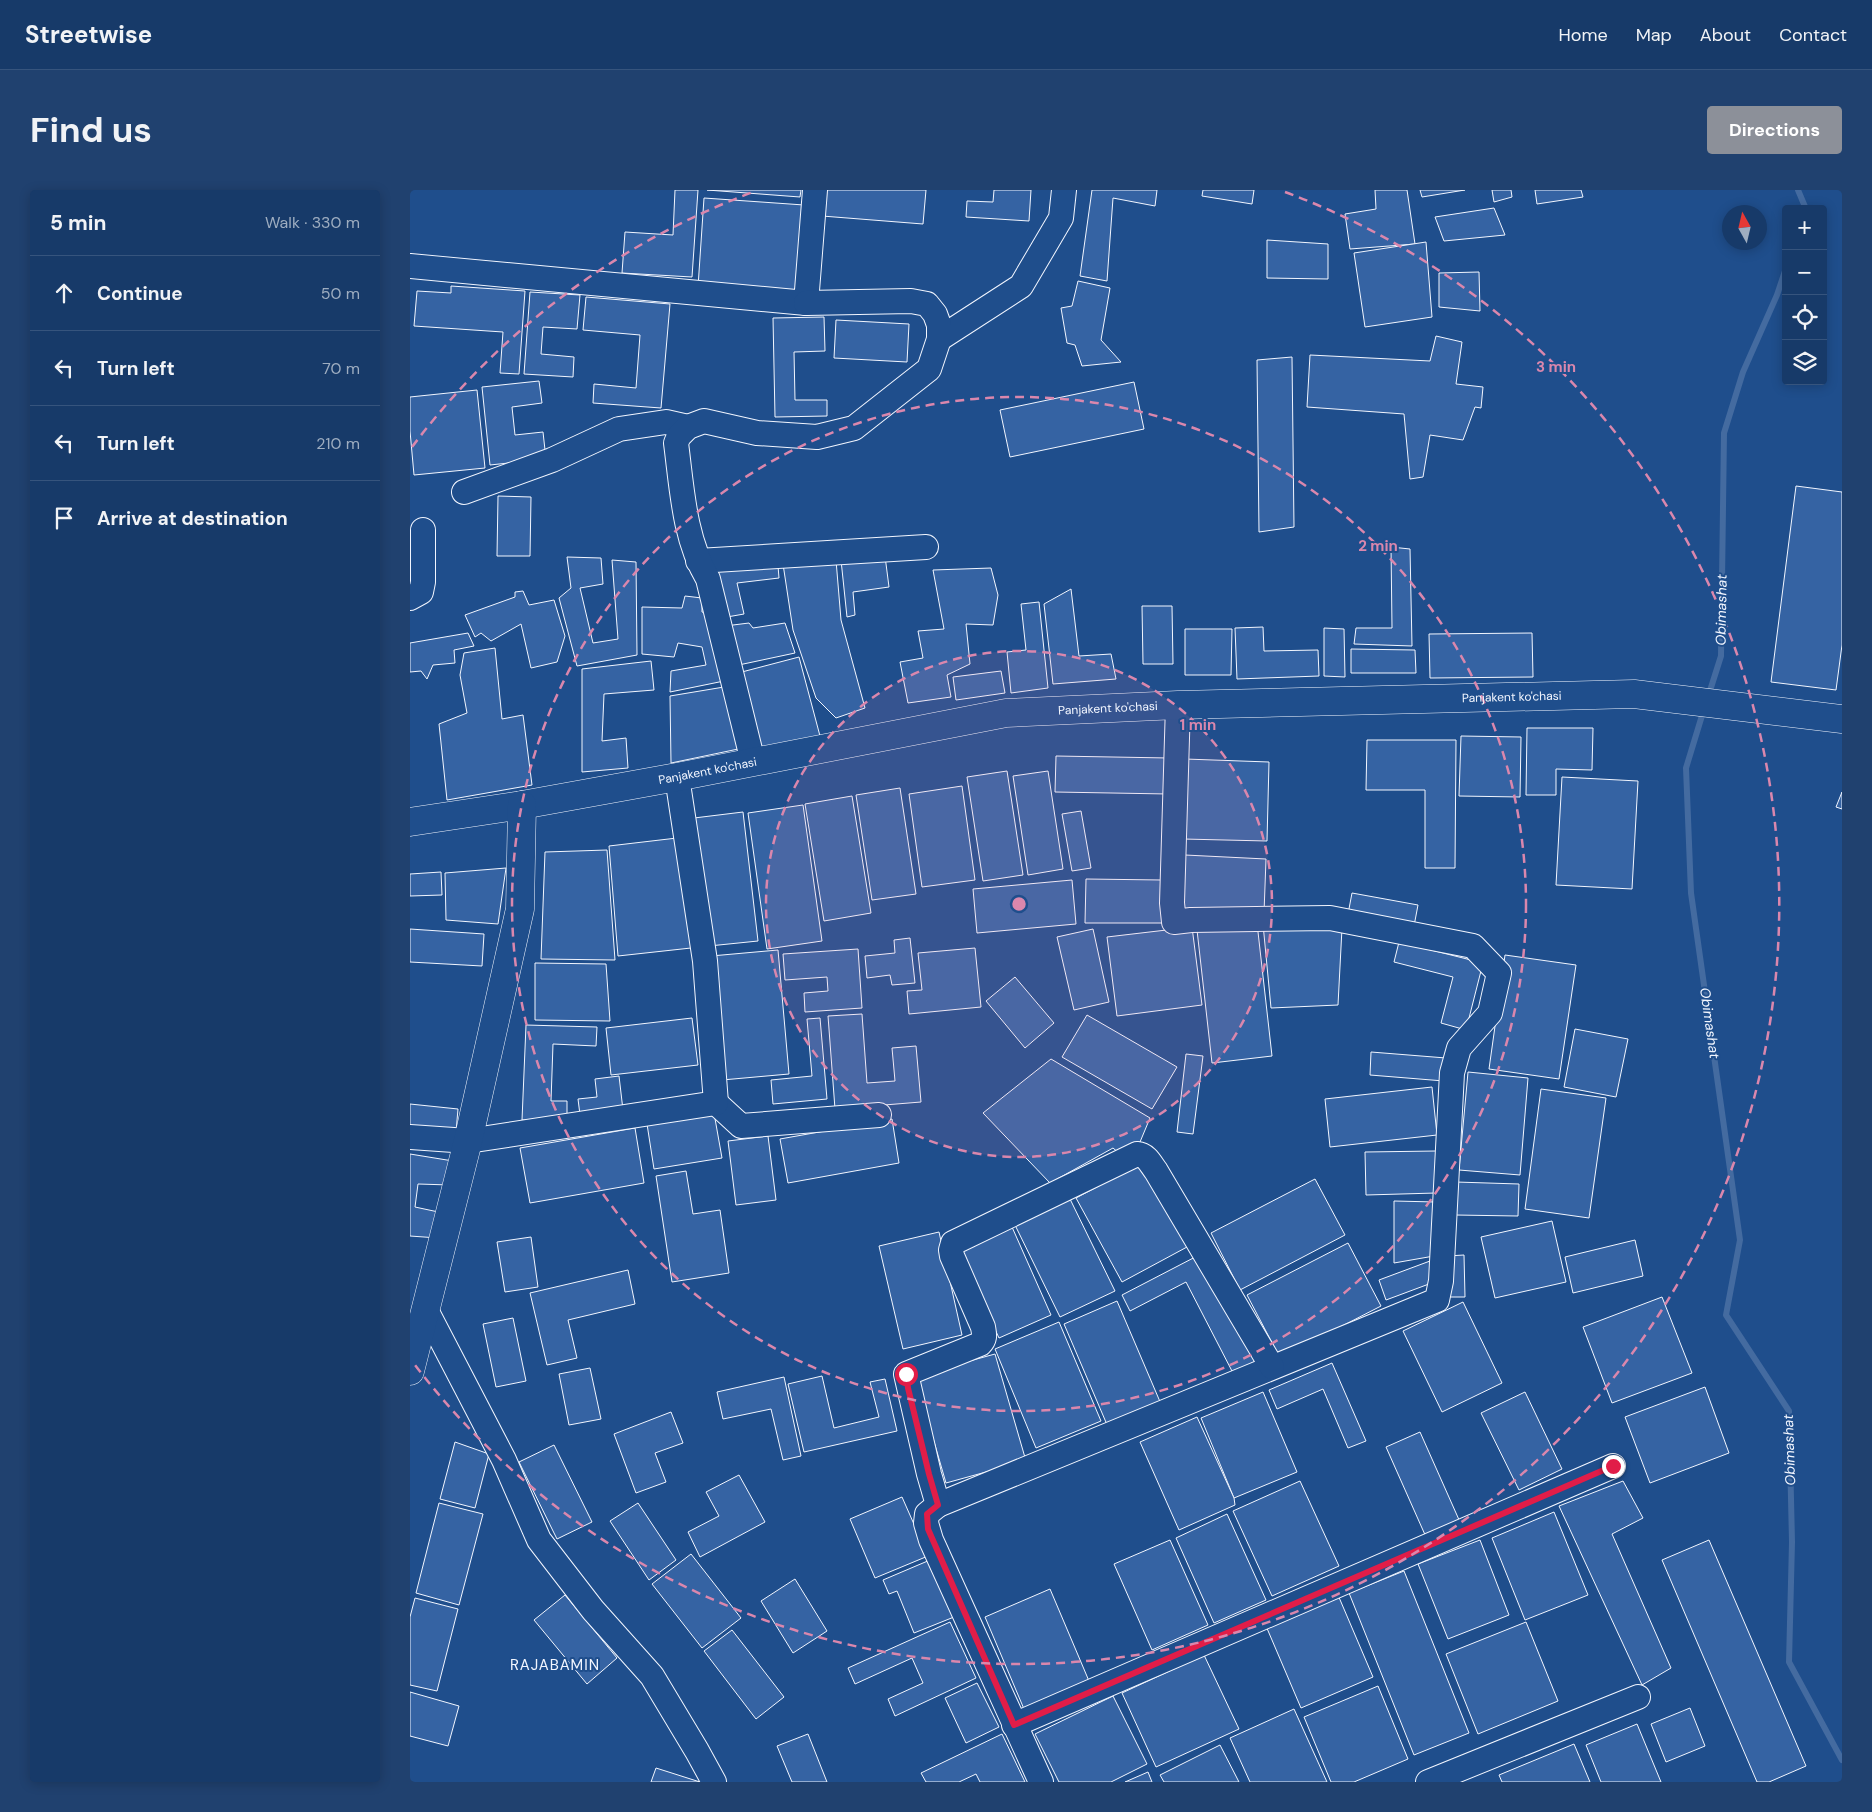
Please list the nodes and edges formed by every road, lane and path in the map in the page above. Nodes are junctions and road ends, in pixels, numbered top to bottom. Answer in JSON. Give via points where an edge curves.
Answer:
{"nodes":[{"id":1,"x":815,"y":190,"type":"edge"},
{"id":2,"x":1064,"y":190,"type":"edge"},
{"id":3,"x":410,"y":266,"type":"edge"},
{"id":4,"x":806,"y":303,"type":"junction"},
{"id":5,"x":939,"y":339,"type":"junction"},
{"id":6,"x":688,"y":427,"type":"junction"},
{"id":7,"x":464,"y":492,"type":"dead end"},
{"id":8,"x":423,"y":530,"type":"dead end"},
{"id":9,"x":926,"y":547,"type":"dead end"},
{"id":10,"x":698,"y":561,"type":"junction"},
{"id":11,"x":410,"y":598,"type":"edge"},
{"id":12,"x":1178,"y":705,"type":"junction"},
{"id":13,"x":1842,"y":719,"type":"edge"},
{"id":14,"x":753,"y":762,"type":"junction"},
{"id":15,"x":677,"y":777,"type":"junction"},
{"id":16,"x":522,"y":805,"type":"junction"},
{"id":17,"x":410,"y":822,"type":"edge"},
{"id":18,"x":716,"y":1103,"type":"junction"},
{"id":19,"x":879,"y":1116,"type":"dead end"},
{"id":20,"x":410,"y":1137,"type":"edge"},
{"id":21,"x":468,"y":1141,"type":"junction"},
{"id":22,"x":426,"y":1310,"type":"junction"},
{"id":23,"x":1272,"y":1367,"type":"junction"},
{"id":24,"x":410,"y":1372,"type":"edge"},
{"id":25,"x":1613,"y":1466,"type":"dead end"},
{"id":26,"x":938,"y":1505,"type":"junction"},
{"id":27,"x":1638,"y":1697,"type":"dead end"},
{"id":28,"x":1014,"y":1725,"type":"junction"},
{"id":29,"x":714,"y":1782,"type":"edge"},
{"id":30,"x":1042,"y":1782,"type":"edge"},
{"id":31,"x":1428,"y":1782,"type":"edge"}],
"edges":[{"from":1,"to":4,"type":"street"},
{"from":2,"to":5,"type":"street","via":[[1061,218],[1021,286]]},
{"from":3,"to":4,"type":"street"},
{"from":4,"to":5,"type":"street","via":[[910,301],[927,304],[935,314]]},
{"from":5,"to":6,"type":"street","via":[[929,369],[854,428],[817,437],[757,433],[704,421]]},
{"from":6,"to":7,"type":"street","via":[[666,422],[620,429],[552,460]]},
{"from":6,"to":10,"type":"street","via":[[676,443],[684,509]]},
{"from":8,"to":11,"type":"street","via":[[423,582],[421,592]]},
{"from":9,"to":10,"type":"street"},
{"from":10,"to":14,"type":"street","via":[[708,579]]},
{"from":12,"to":13,"type":"main road","name":"Panjakent ko'chasi","via":[[1634,694]]},
{"from":12,"to":14,"type":"main road","name":"Panjakent ko'chasi","via":[[1006,713]]},
{"from":12,"to":23,"type":"street","via":[[1174,922],[1330,918],[1473,946],[1499,973],[1490,1013],[1459,1048],[1452,1073],[1441,1280],[1437,1300]]},
{"from":14,"to":15,"type":"main road","name":"Panjakent ko'chasi"},
{"from":15,"to":16,"type":"main road","name":"Panjakent ko'chasi"},
{"from":15,"to":18,"type":"street","via":[[705,961]]},
{"from":16,"to":17,"type":"main road","name":"Panjakent ko'chasi"},
{"from":16,"to":21,"type":"main road","via":[[520,909]]},
{"from":18,"to":19,"type":"street","via":[[741,1126]]},
{"from":18,"to":21,"type":"street"},
{"from":20,"to":21,"type":"street"},
{"from":21,"to":22,"type":"main road"},
{"from":22,"to":24,"type":"main road"},
{"from":22,"to":29,"type":"street","via":[[504,1460],[539,1540],[593,1610],[652,1676]]},
{"from":23,"to":26,"type":"street"},
{"from":23,"to":26,"type":"street","via":[[1156,1171],[1146,1156],[1137,1154],[953,1242],[952,1256],[983,1327],[984,1340],[906,1374]]},
{"from":25,"to":28,"type":"street"},
{"from":26,"to":28,"type":"street","via":[[927,1514],[928,1529]]},
{"from":27,"to":31,"type":"street"},
{"from":28,"to":30,"type":"street"}]}
